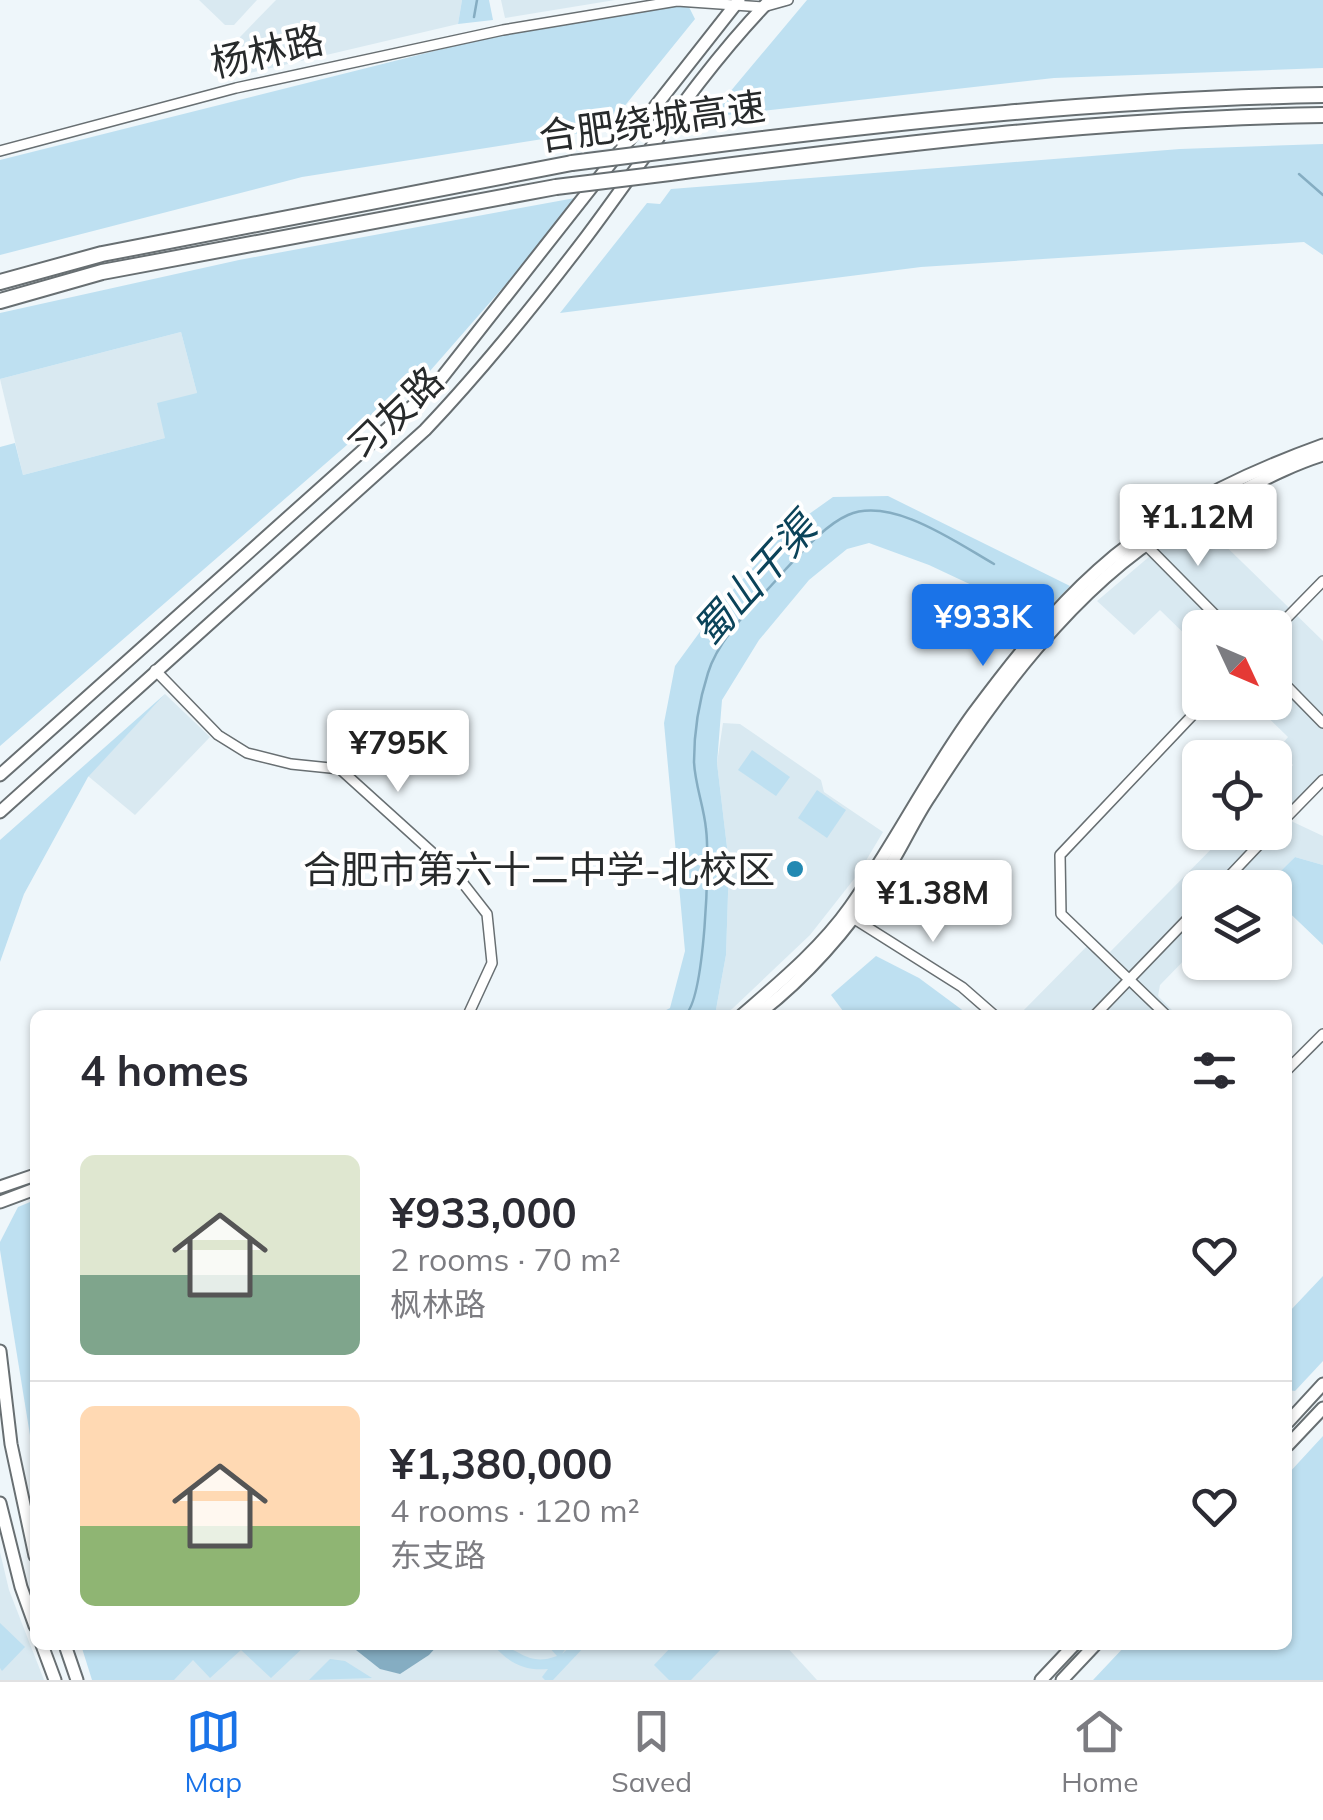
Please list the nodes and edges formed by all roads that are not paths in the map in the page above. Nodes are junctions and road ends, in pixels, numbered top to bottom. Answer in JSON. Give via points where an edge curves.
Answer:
{"nodes":[{"id":1,"x":788,"y":0,"type":"edge"},
{"id":2,"x":736,"y":3,"type":"edge"},
{"id":3,"x":767,"y":4,"type":"edge"},
{"id":4,"x":1323,"y":95,"type":"edge"},
{"id":5,"x":1323,"y":115,"type":"edge"},
{"id":6,"x":0,"y":151,"type":"edge"},
{"id":7,"x":0,"y":282,"type":"edge"},
{"id":8,"x":0,"y":301,"type":"edge"},
{"id":9,"x":1323,"y":445,"type":"edge"},
{"id":10,"x":1323,"y":454,"type":"edge"},
{"id":11,"x":1143,"y":542,"type":"junction"},
{"id":12,"x":1323,"y":581,"type":"edge"},
{"id":13,"x":1210,"y":610,"type":"edge"},
{"id":14,"x":1292,"y":613,"type":"edge"},
{"id":15,"x":155,"y":670,"type":"junction"},
{"id":16,"x":1292,"y":691,"type":"edge"},
{"id":17,"x":1188,"y":720,"type":"edge"},
{"id":18,"x":1323,"y":722,"type":"edge"},
{"id":19,"x":0,"y":775,"type":"edge"},
{"id":20,"x":1323,"y":780,"type":"edge"},
{"id":21,"x":2,"y":807,"type":"edge"},
{"id":22,"x":1292,"y":812,"type":"edge"},
{"id":23,"x":1255,"y":850,"type":"edge"},
{"id":24,"x":1235,"y":870,"type":"edge"},
{"id":25,"x":849,"y":916,"type":"junction"},
{"id":26,"x":1182,"y":924,"type":"edge"},
{"id":27,"x":1128,"y":980,"type":"junction"},
{"id":28,"x":470,"y":1010,"type":"edge"},
{"id":29,"x":748,"y":1010,"type":"edge"},
{"id":30,"x":764,"y":1010,"type":"edge"},
{"id":31,"x":988,"y":1010,"type":"edge"},
{"id":32,"x":1100,"y":1010,"type":"edge"},
{"id":33,"x":1161,"y":1010,"type":"edge"},
{"id":34,"x":1323,"y":1034,"type":"edge"},
{"id":35,"x":1292,"y":1065,"type":"edge"},
{"id":36,"x":30,"y":1177,"type":"edge"},
{"id":37,"x":0,"y":1187,"type":"edge"},
{"id":38,"x":30,"y":1190,"type":"edge"},
{"id":39,"x":0,"y":1202,"type":"edge"},
{"id":40,"x":0,"y":1351,"type":"edge"},
{"id":41,"x":1323,"y":1384,"type":"edge"},
{"id":42,"x":1323,"y":1408,"type":"edge"},
{"id":43,"x":1292,"y":1413,"type":"edge"},
{"id":44,"x":1292,"y":1441,"type":"edge"},
{"id":45,"x":0,"y":1503,"type":"edge"},
{"id":46,"x":30,"y":1533,"type":"edge"},
{"id":47,"x":30,"y":1612,"type":"edge"},
{"id":48,"x":44,"y":1650,"type":"edge"},
{"id":49,"x":66,"y":1650,"type":"edge"},
{"id":50,"x":1069,"y":1650,"type":"edge"},
{"id":51,"x":1090,"y":1650,"type":"edge"},
{"id":52,"x":54,"y":1680,"type":"edge"},
{"id":53,"x":77,"y":1680,"type":"edge"},
{"id":54,"x":1041,"y":1680,"type":"edge"},
{"id":55,"x":1062,"y":1680,"type":"edge"}],
"edges":[{"from":1,"to":3,"type":"street","name":"杨林路"},
{"from":2,"to":3,"type":"street","name":"杨林路"},
{"from":2,"to":6,"type":"street","name":"杨林路","via":[[678,1],[503,30],[236,88]]},
{"from":2,"to":19,"type":"main road","name":"习友路","via":[[436,385]]},
{"from":3,"to":15,"type":"main road","name":"习友路","via":[[695,86],[477,376]]},
{"from":4,"to":7,"type":"highway","name":"合肥绕城高速","bridge":true,"via":[[894,122],[572,163],[102,254]]},
{"from":5,"to":8,"type":"highway","name":"合肥绕城高速","bridge":true,"via":[[893,144],[556,188],[102,272]]},
{"from":9,"to":11,"type":"main road","via":[[1276,462],[1161,523]]},
{"from":10,"to":11,"type":"main road"},
{"from":11,"to":13,"type":"street"},
{"from":11,"to":25,"type":"main road","via":[[1098,570],[973,715]]},
{"from":12,"to":14,"type":"street"},
{"from":15,"to":21,"type":"main road","name":"习友路"},
{"from":15,"to":28,"type":"street","via":[[218,735],[247,753],[340,769],[455,873],[487,914],[492,963]]},
{"from":16,"to":18,"type":"street"},
{"from":17,"to":27,"type":"street","via":[[1060,855],[1061,914]]},
{"from":20,"to":22,"type":"street"},
{"from":23,"to":24,"type":"street"},
{"from":25,"to":29,"type":"main road"},
{"from":25,"to":30,"type":"main road","via":[[840,937]]},
{"from":25,"to":31,"type":"street","via":[[962,986]]},
{"from":26,"to":27,"type":"street"},
{"from":27,"to":32,"type":"street"},
{"from":27,"to":33,"type":"street"},
{"from":34,"to":35,"type":"street"},
{"from":36,"to":37,"type":"main road"},
{"from":38,"to":39,"type":"main road"},
{"from":40,"to":46,"type":"main road"},
{"from":41,"to":43,"type":"main road"},
{"from":42,"to":44,"type":"main road"},
{"from":45,"to":47,"type":"main road"},
{"from":48,"to":52,"type":"main road"},
{"from":49,"to":53,"type":"main road"},
{"from":50,"to":54,"type":"main road"},
{"from":51,"to":55,"type":"main road"}]}
